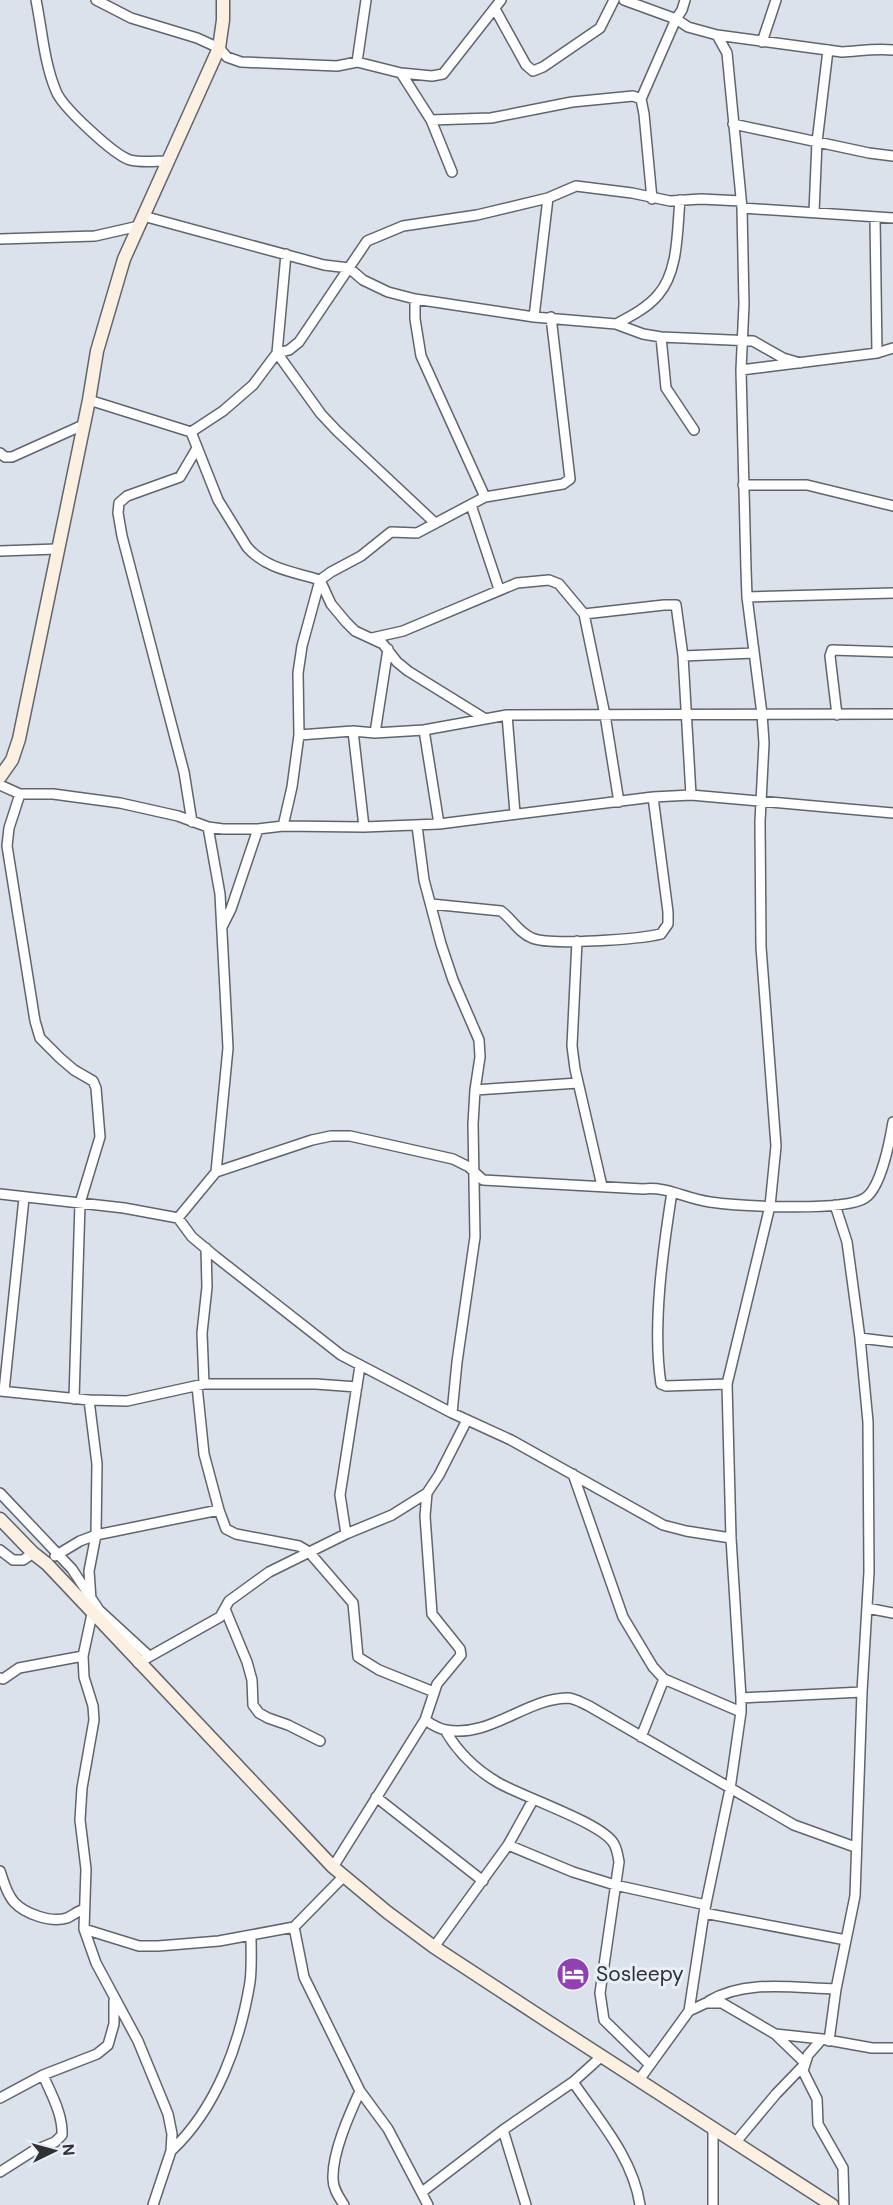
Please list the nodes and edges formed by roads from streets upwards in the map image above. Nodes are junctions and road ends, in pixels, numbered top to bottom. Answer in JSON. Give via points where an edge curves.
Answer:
{"nodes":[{"id":1,"x":36,"y":0,"type":"edge"},
{"id":2,"x":96,"y":0,"type":"edge"},
{"id":3,"x":223,"y":0,"type":"edge"},
{"id":4,"x":366,"y":0,"type":"edge"},
{"id":5,"x":501,"y":0,"type":"edge"},
{"id":6,"x":614,"y":0,"type":"edge"},
{"id":7,"x":624,"y":0,"type":"edge"},
{"id":8,"x":685,"y":0,"type":"edge"},
{"id":9,"x":776,"y":0,"type":"edge"},
{"id":10,"x":495,"y":9,"type":"junction"},
{"id":11,"x":676,"y":19,"type":"junction"},
{"id":12,"x":717,"y":34,"type":"junction"},
{"id":13,"x":762,"y":42,"type":"junction"},
{"id":14,"x":219,"y":48,"type":"junction"},
{"id":15,"x":828,"y":50,"type":"junction"},
{"id":16,"x":893,"y":50,"type":"edge"},
{"id":17,"x":357,"y":62,"type":"junction"},
{"id":18,"x":401,"y":73,"type":"junction"},
{"id":19,"x":641,"y":99,"type":"junction"},
{"id":20,"x":431,"y":120,"type":"junction"},
{"id":21,"x":734,"y":124,"type":"junction"},
{"id":22,"x":817,"y":142,"type":"junction"},
{"id":23,"x":893,"y":156,"type":"edge"},
{"id":24,"x":167,"y":161,"type":"junction"},
{"id":25,"x":452,"y":172,"type":"dead end"},
{"id":26,"x":548,"y":198,"type":"junction"},
{"id":27,"x":652,"y":199,"type":"junction"},
{"id":28,"x":680,"y":200,"type":"junction"},
{"id":29,"x":742,"y":205,"type":"junction"},
{"id":30,"x":814,"y":213,"type":"junction"},
{"id":31,"x":875,"y":218,"type":"junction"},
{"id":32,"x":893,"y":218,"type":"edge"},
{"id":33,"x":141,"y":221,"type":"junction"},
{"id":34,"x":0,"y":239,"type":"edge"},
{"id":35,"x":286,"y":254,"type":"junction"},
{"id":36,"x":349,"y":268,"type":"junction"},
{"id":37,"x":416,"y":299,"type":"junction"},
{"id":38,"x":534,"y":317,"type":"junction"},
{"id":39,"x":551,"y":317,"type":"junction"},
{"id":40,"x":616,"y":324,"type":"junction"},
{"id":41,"x":661,"y":337,"type":"junction"},
{"id":42,"x":742,"y":339,"type":"junction"},
{"id":43,"x":893,"y":348,"type":"edge"},
{"id":44,"x":277,"y":353,"type":"junction"},
{"id":45,"x":877,"y":353,"type":"junction"},
{"id":46,"x":800,"y":363,"type":"junction"},
{"id":47,"x":741,"y":370,"type":"junction"},
{"id":48,"x":89,"y":400,"type":"junction"},
{"id":49,"x":83,"y":425,"type":"junction"},
{"id":50,"x":694,"y":430,"type":"dead end"},
{"id":51,"x":191,"y":432,"type":"junction"},
{"id":52,"x":197,"y":448,"type":"junction"},
{"id":53,"x":0,"y":453,"type":"edge"},
{"id":54,"x":743,"y":485,"type":"junction"},
{"id":55,"x":485,"y":497,"type":"junction"},
{"id":56,"x":471,"y":505,"type":"junction"},
{"id":57,"x":893,"y":506,"type":"edge"},
{"id":58,"x":435,"y":523,"type":"junction"},
{"id":59,"x":57,"y":549,"type":"junction"},
{"id":60,"x":0,"y":551,"type":"edge"},
{"id":61,"x":320,"y":580,"type":"junction"},
{"id":62,"x":499,"y":589,"type":"junction"},
{"id":63,"x":893,"y":594,"type":"edge"},
{"id":64,"x":747,"y":597,"type":"junction"},
{"id":65,"x":584,"y":614,"type":"junction"},
{"id":66,"x":372,"y":638,"type":"junction"},
{"id":67,"x":388,"y":649,"type":"junction"},
{"id":68,"x":893,"y":652,"type":"edge"},
{"id":69,"x":754,"y":653,"type":"junction"},
{"id":70,"x":683,"y":656,"type":"junction"},
{"id":71,"x":688,"y":714,"type":"junction"},
{"id":72,"x":762,"y":714,"type":"junction"},
{"id":73,"x":893,"y":714,"type":"edge"},
{"id":74,"x":507,"y":715,"type":"junction"},
{"id":75,"x":605,"y":715,"type":"junction"},
{"id":76,"x":837,"y":715,"type":"junction"},
{"id":77,"x":484,"y":718,"type":"junction"},
{"id":78,"x":424,"y":730,"type":"junction"},
{"id":79,"x":352,"y":731,"type":"junction"},
{"id":80,"x":375,"y":733,"type":"junction"},
{"id":81,"x":299,"y":735,"type":"junction"},
{"id":82,"x":0,"y":777,"type":"edge"},
{"id":83,"x":0,"y":785,"type":"edge"},
{"id":84,"x":20,"y":794,"type":"junction"},
{"id":85,"x":691,"y":795,"type":"junction"},
{"id":86,"x":652,"y":797,"type":"junction"},
{"id":87,"x":761,"y":801,"type":"junction"},
{"id":88,"x":619,"y":802,"type":"junction"},
{"id":89,"x":515,"y":813,"type":"junction"},
{"id":90,"x":893,"y":813,"type":"edge"},
{"id":91,"x":192,"y":822,"type":"junction"},
{"id":92,"x":439,"y":825,"type":"junction"},
{"id":93,"x":283,"y":826,"type":"junction"},
{"id":94,"x":417,"y":826,"type":"junction"},
{"id":95,"x":208,"y":827,"type":"junction"},
{"id":96,"x":364,"y":827,"type":"junction"},
{"id":97,"x":258,"y":829,"type":"junction"},
{"id":98,"x":431,"y":904,"type":"junction"},
{"id":99,"x":222,"y":927,"type":"junction"},
{"id":100,"x":577,"y":941,"type":"junction"},
{"id":101,"x":578,"y":1083,"type":"junction"},
{"id":102,"x":475,"y":1090,"type":"junction"},
{"id":103,"x":893,"y":1122,"type":"edge"},
{"id":104,"x":216,"y":1172,"type":"junction"},
{"id":105,"x":475,"y":1173,"type":"junction"},
{"id":106,"x":602,"y":1186,"type":"junction"},
{"id":107,"x":672,"y":1192,"type":"junction"},
{"id":108,"x":0,"y":1194,"type":"edge"},
{"id":109,"x":24,"y":1198,"type":"junction"},
{"id":110,"x":80,"y":1203,"type":"junction"},
{"id":111,"x":835,"y":1205,"type":"junction"},
{"id":112,"x":770,"y":1206,"type":"junction"},
{"id":113,"x":178,"y":1218,"type":"junction"},
{"id":114,"x":206,"y":1248,"type":"junction"},
{"id":115,"x":860,"y":1338,"type":"junction"},
{"id":116,"x":893,"y":1342,"type":"edge"},
{"id":117,"x":360,"y":1366,"type":"junction"},
{"id":118,"x":727,"y":1384,"type":"junction"},
{"id":119,"x":201,"y":1385,"type":"junction"},
{"id":120,"x":357,"y":1387,"type":"junction"},
{"id":121,"x":2,"y":1391,"type":"edge"},
{"id":122,"x":74,"y":1399,"type":"junction"},
{"id":123,"x":89,"y":1400,"type":"junction"},
{"id":124,"x":452,"y":1413,"type":"junction"},
{"id":125,"x":467,"y":1420,"type":"junction"},
{"id":126,"x":573,"y":1474,"type":"junction"},
{"id":127,"x":427,"y":1492,"type":"junction"},
{"id":128,"x":0,"y":1493,"type":"edge"},
{"id":129,"x":219,"y":1510,"type":"junction"},
{"id":130,"x":0,"y":1519,"type":"edge"},
{"id":131,"x":96,"y":1534,"type":"junction"},
{"id":132,"x":345,"y":1534,"type":"junction"},
{"id":133,"x":731,"y":1538,"type":"junction"},
{"id":134,"x":0,"y":1550,"type":"edge"},
{"id":135,"x":309,"y":1552,"type":"junction"},
{"id":136,"x":33,"y":1553,"type":"junction"},
{"id":137,"x":57,"y":1554,"type":"junction"},
{"id":138,"x":47,"y":1564,"type":"junction"},
{"id":139,"x":89,"y":1596,"type":"junction"},
{"id":140,"x":867,"y":1608,"type":"junction"},
{"id":141,"x":225,"y":1609,"type":"junction"},
{"id":142,"x":92,"y":1614,"type":"junction"},
{"id":143,"x":893,"y":1614,"type":"edge"},
{"id":144,"x":83,"y":1656,"type":"junction"},
{"id":145,"x":149,"y":1656,"type":"junction"},
{"id":146,"x":138,"y":1663,"type":"junction"},
{"id":147,"x":0,"y":1678,"type":"edge"},
{"id":148,"x":663,"y":1679,"type":"junction"},
{"id":149,"x":434,"y":1692,"type":"junction"},
{"id":150,"x":861,"y":1692,"type":"junction"},
{"id":151,"x":741,"y":1698,"type":"junction"},
{"id":152,"x":741,"y":1712,"type":"junction"},
{"id":153,"x":424,"y":1720,"type":"junction"},
{"id":154,"x":445,"y":1730,"type":"junction"},
{"id":155,"x":641,"y":1737,"type":"junction"},
{"id":156,"x":320,"y":1742,"type":"dead end"},
{"id":157,"x":730,"y":1789,"type":"junction"},
{"id":158,"x":376,"y":1797,"type":"junction"},
{"id":159,"x":533,"y":1800,"type":"junction"},
{"id":160,"x":508,"y":1845,"type":"junction"},
{"id":161,"x":855,"y":1846,"type":"junction"},
{"id":162,"x":333,"y":1867,"type":"junction"},
{"id":163,"x":0,"y":1871,"type":"edge"},
{"id":164,"x":344,"y":1876,"type":"junction"},
{"id":165,"x":483,"y":1881,"type":"junction"},
{"id":166,"x":615,"y":1885,"type":"junction"},
{"id":167,"x":84,"y":1908,"type":"junction"},
{"id":168,"x":705,"y":1909,"type":"junction"},
{"id":169,"x":294,"y":1927,"type":"junction"},
{"id":170,"x":84,"y":1929,"type":"junction"},
{"id":171,"x":251,"y":1936,"type":"junction"},
{"id":172,"x":846,"y":1940,"type":"junction"},
{"id":173,"x":434,"y":1947,"type":"junction"},
{"id":174,"x":836,"y":1989,"type":"junction"},
{"id":175,"x":114,"y":1999,"type":"junction"},
{"id":176,"x":706,"y":2003,"type":"junction"},
{"id":177,"x":689,"y":2011,"type":"junction"},
{"id":178,"x":775,"y":2034,"type":"junction"},
{"id":179,"x":825,"y":2040,"type":"junction"},
{"id":180,"x":893,"y":2048,"type":"edge"},
{"id":181,"x":602,"y":2056,"type":"junction"},
{"id":182,"x":804,"y":2064,"type":"junction"},
{"id":183,"x":650,"y":2065,"type":"junction"},
{"id":184,"x":43,"y":2074,"type":"junction"},
{"id":185,"x":639,"y":2080,"type":"junction"},
{"id":186,"x":573,"y":2082,"type":"junction"},
{"id":187,"x":360,"y":2091,"type":"junction"},
{"id":188,"x":0,"y":2098,"type":"edge"},
{"id":189,"x":713,"y":2128,"type":"junction"},
{"id":190,"x":503,"y":2130,"type":"junction"},
{"id":191,"x":735,"y":2143,"type":"junction"},
{"id":192,"x":171,"y":2151,"type":"junction"},
{"id":193,"x":0,"y":2172,"type":"edge"},
{"id":194,"x":422,"y":2192,"type":"junction"},
{"id":195,"x":153,"y":2205,"type":"edge"},
{"id":196,"x":344,"y":2205,"type":"edge"},
{"id":197,"x":428,"y":2205,"type":"edge"},
{"id":198,"x":526,"y":2205,"type":"edge"},
{"id":199,"x":640,"y":2205,"type":"edge"},
{"id":200,"x":713,"y":2205,"type":"edge"},
{"id":201,"x":832,"y":2205,"type":"edge"},
{"id":202,"x":844,"y":2205,"type":"edge"}],
"edges":[{"from":1,"to":24,"type":"street","via":[[60,99],[121,156],[138,161]]},
{"from":2,"to":14,"type":"street","via":[[131,18]]},
{"from":3,"to":14,"type":"street"},
{"from":4,"to":17,"type":"street"},
{"from":5,"to":10,"type":"street"},
{"from":6,"to":10,"type":"street","via":[[600,28],[533,71]]},
{"from":7,"to":11,"type":"street"},
{"from":8,"to":11,"type":"street"},
{"from":9,"to":13,"type":"street"},
{"from":10,"to":18,"type":"street","via":[[443,74]]},
{"from":11,"to":12,"type":"street","via":[[688,27]]},
{"from":11,"to":19,"type":"street"},
{"from":12,"to":13,"type":"street"},
{"from":12,"to":21,"type":"street","via":[[727,53]]},
{"from":13,"to":15,"type":"street"},
{"from":14,"to":17,"type":"street","via":[[227,57],[241,62],[337,66]]},
{"from":14,"to":24,"type":"street"},
{"from":15,"to":16,"type":"street"},
{"from":15,"to":22,"type":"street"},
{"from":17,"to":18,"type":"street"},
{"from":18,"to":20,"type":"street"},
{"from":19,"to":20,"type":"street","via":[[633,96],[572,102],[491,118]]},
{"from":19,"to":27,"type":"street"},
{"from":20,"to":25,"type":"street"},
{"from":21,"to":22,"type":"street"},
{"from":21,"to":29,"type":"street"},
{"from":22,"to":23,"type":"street"},
{"from":22,"to":30,"type":"street"},
{"from":24,"to":33,"type":"street"},
{"from":26,"to":27,"type":"street","via":[[576,186]]},
{"from":26,"to":36,"type":"street","via":[[477,215],[403,226],[367,241]]},
{"from":26,"to":38,"type":"street"},
{"from":27,"to":28,"type":"street"},
{"from":28,"to":29,"type":"street"},
{"from":28,"to":40,"type":"street","via":[[671,273],[659,294]]},
{"from":29,"to":30,"type":"street"},
{"from":29,"to":42,"type":"street"},
{"from":30,"to":31,"type":"street"},
{"from":31,"to":32,"type":"street"},
{"from":31,"to":45,"type":"street"},
{"from":33,"to":34,"type":"street","via":[[94,236]]},
{"from":33,"to":35,"type":"street"},
{"from":33,"to":48,"type":"street","via":[[124,259],[97,351]]},
{"from":35,"to":36,"type":"street"},
{"from":35,"to":44,"type":"street"},
{"from":36,"to":37,"type":"street","via":[[388,292]]},
{"from":36,"to":44,"type":"street","via":[[300,342]]},
{"from":37,"to":38,"type":"street"},
{"from":37,"to":55,"type":"street","via":[[421,356]]},
{"from":38,"to":39,"type":"street"},
{"from":39,"to":40,"type":"street"},
{"from":39,"to":55,"type":"street","via":[[570,479],[563,484]]},
{"from":40,"to":41,"type":"street"},
{"from":41,"to":42,"type":"street"},
{"from":41,"to":50,"type":"street","via":[[666,388]]},
{"from":42,"to":46,"type":"street"},
{"from":42,"to":47,"type":"street"},
{"from":43,"to":45,"type":"street"},
{"from":44,"to":51,"type":"street","via":[[253,385]]},
{"from":44,"to":58,"type":"street","via":[[321,414]]},
{"from":45,"to":46,"type":"street"},
{"from":46,"to":47,"type":"street"},
{"from":47,"to":54,"type":"street"},
{"from":48,"to":49,"type":"street"},
{"from":48,"to":51,"type":"street"},
{"from":49,"to":53,"type":"street","via":[[12,457]]},
{"from":49,"to":59,"type":"street"},
{"from":51,"to":52,"type":"street"},
{"from":52,"to":61,"type":"street","via":[[218,500],[253,554],[270,566]]},
{"from":52,"to":91,"type":"street","via":[[180,477],[127,496],[119,502],[118,513],[184,772]]},
{"from":54,"to":57,"type":"street","via":[[807,485]]},
{"from":54,"to":64,"type":"street"},
{"from":55,"to":56,"type":"street"},
{"from":56,"to":58,"type":"street"},
{"from":56,"to":62,"type":"street"},
{"from":58,"to":61,"type":"street","via":[[417,533],[391,532],[361,556]]},
{"from":59,"to":60,"type":"street"},
{"from":59,"to":82,"type":"street","via":[[19,739],[12,760]]},
{"from":61,"to":66,"type":"street","via":[[331,604],[346,622]]},
{"from":61,"to":81,"type":"street","via":[[298,673]]},
{"from":62,"to":65,"type":"street","via":[[549,580],[559,584]]},
{"from":62,"to":66,"type":"street","via":[[403,631]]},
{"from":63,"to":64,"type":"street"},
{"from":64,"to":69,"type":"street"},
{"from":65,"to":70,"type":"street","via":[[676,605]]},
{"from":65,"to":75,"type":"street"},
{"from":66,"to":67,"type":"street"},
{"from":67,"to":77,"type":"street","via":[[408,671]]},
{"from":67,"to":80,"type":"street"},
{"from":68,"to":76,"type":"street","via":[[832,650]]},
{"from":69,"to":70,"type":"street"},
{"from":69,"to":72,"type":"street"},
{"from":70,"to":71,"type":"street"},
{"from":71,"to":72,"type":"street"},
{"from":71,"to":75,"type":"street"},
{"from":71,"to":85,"type":"street"},
{"from":72,"to":76,"type":"street"},
{"from":72,"to":87,"type":"street"},
{"from":73,"to":76,"type":"street"},
{"from":74,"to":75,"type":"street"},
{"from":74,"to":77,"type":"street"},
{"from":74,"to":89,"type":"street"},
{"from":75,"to":88,"type":"street"},
{"from":77,"to":78,"type":"street"},
{"from":78,"to":80,"type":"street"},
{"from":78,"to":92,"type":"street"},
{"from":79,"to":80,"type":"street"},
{"from":79,"to":81,"type":"street"},
{"from":79,"to":96,"type":"street"},
{"from":81,"to":93,"type":"street"},
{"from":83,"to":84,"type":"street"},
{"from":84,"to":91,"type":"street","via":[[120,803]]},
{"from":84,"to":110,"type":"street","via":[[7,846],[35,1021],[40,1038],[74,1070],[93,1081],[96,1088],[100,1137]]},
{"from":85,"to":86,"type":"street"},
{"from":85,"to":87,"type":"street"},
{"from":86,"to":88,"type":"street"},
{"from":86,"to":100,"type":"street","via":[[668,912],[665,930],[656,935]]},
{"from":87,"to":90,"type":"street"},
{"from":87,"to":112,"type":"street","via":[[761,947],[776,1146]]},
{"from":88,"to":89,"type":"street"},
{"from":89,"to":92,"type":"street"},
{"from":91,"to":95,"type":"street"},
{"from":92,"to":94,"type":"street"},
{"from":93,"to":96,"type":"street"},
{"from":93,"to":97,"type":"street"},
{"from":94,"to":96,"type":"street"},
{"from":94,"to":98,"type":"street"},
{"from":95,"to":97,"type":"street"},
{"from":95,"to":99,"type":"street"},
{"from":97,"to":99,"type":"street"},
{"from":98,"to":100,"type":"street","via":[[501,912],[529,938]]},
{"from":98,"to":102,"type":"street","via":[[453,980],[479,1040]]},
{"from":99,"to":104,"type":"street","via":[[228,1048]]},
{"from":100,"to":101,"type":"street","via":[[572,1046]]},
{"from":101,"to":102,"type":"street"},
{"from":101,"to":106,"type":"street"},
{"from":102,"to":105,"type":"street"},
{"from":103,"to":111,"type":"street","via":[[875,1187],[866,1198]]},
{"from":104,"to":105,"type":"street","via":[[312,1140],[350,1136],[453,1159]]},
{"from":104,"to":113,"type":"street"},
{"from":105,"to":106,"type":"street","via":[[483,1180]]},
{"from":105,"to":124,"type":"street","via":[[475,1237]]},
{"from":106,"to":107,"type":"street","via":[[659,1187]]},
{"from":107,"to":112,"type":"street","via":[[708,1202]]},
{"from":107,"to":118,"type":"street","via":[[657,1332],[661,1384]]},
{"from":108,"to":109,"type":"street"},
{"from":109,"to":110,"type":"street"},
{"from":109,"to":121,"type":"street"},
{"from":110,"to":113,"type":"street"},
{"from":110,"to":122,"type":"street"},
{"from":111,"to":112,"type":"street"},
{"from":111,"to":115,"type":"street","via":[[847,1242]]},
{"from":112,"to":118,"type":"street"},
{"from":113,"to":114,"type":"street"},
{"from":114,"to":117,"type":"street","via":[[300,1325]]},
{"from":114,"to":119,"type":"street"},
{"from":115,"to":116,"type":"street"},
{"from":115,"to":140,"type":"street","via":[[868,1422]]},
{"from":117,"to":120,"type":"street"},
{"from":117,"to":124,"type":"street"},
{"from":118,"to":133,"type":"street"},
{"from":119,"to":120,"type":"street"},
{"from":119,"to":123,"type":"street","via":[[127,1401]]},
{"from":119,"to":129,"type":"street","via":[[204,1454]]},
{"from":120,"to":132,"type":"street","via":[[340,1495]]},
{"from":121,"to":122,"type":"street"},
{"from":122,"to":123,"type":"street"},
{"from":123,"to":131,"type":"street","via":[[97,1464]]},
{"from":124,"to":125,"type":"street"},
{"from":125,"to":126,"type":"street"},
{"from":125,"to":127,"type":"street"},
{"from":126,"to":133,"type":"street","via":[[663,1524],[686,1532]]},
{"from":126,"to":148,"type":"street","via":[[623,1617]]},
{"from":127,"to":132,"type":"street","via":[[392,1515]]},
{"from":127,"to":149,"type":"street","via":[[424,1516],[432,1614],[461,1651]]},
{"from":128,"to":137,"type":"street"},
{"from":129,"to":131,"type":"street"},
{"from":129,"to":135,"type":"street","via":[[226,1529],[236,1534],[299,1546]]},
{"from":130,"to":136,"type":"street"},
{"from":131,"to":137,"type":"street"},
{"from":131,"to":139,"type":"street"},
{"from":132,"to":135,"type":"street"},
{"from":133,"to":151,"type":"street"},
{"from":134,"to":136,"type":"street","via":[[13,1560],[23,1560]]},
{"from":135,"to":141,"type":"street","via":[[269,1572],[229,1601]]},
{"from":135,"to":149,"type":"street","via":[[353,1603],[358,1657],[379,1670]]},
{"from":136,"to":138,"type":"street"},
{"from":137,"to":138,"type":"street"},
{"from":137,"to":139,"type":"street"},
{"from":138,"to":142,"type":"street"},
{"from":139,"to":142,"type":"street"},
{"from":139,"to":145,"type":"street"},
{"from":140,"to":143,"type":"street"},
{"from":140,"to":150,"type":"street"},
{"from":141,"to":145,"type":"street","via":[[220,1617]]},
{"from":141,"to":156,"type":"street","via":[[250,1671],[253,1705],[268,1718]]},
{"from":142,"to":144,"type":"street"},
{"from":142,"to":146,"type":"street"},
{"from":144,"to":147,"type":"street","via":[[19,1668]]},
{"from":144,"to":167,"type":"street","via":[[94,1720],[81,1798],[86,1869]]},
{"from":145,"to":146,"type":"street"},
{"from":146,"to":162,"type":"street"},
{"from":148,"to":152,"type":"street"},
{"from":148,"to":155,"type":"street"},
{"from":149,"to":153,"type":"street"},
{"from":150,"to":151,"type":"street"},
{"from":150,"to":161,"type":"street"},
{"from":151,"to":152,"type":"street"},
{"from":152,"to":157,"type":"street"},
{"from":153,"to":154,"type":"street"},
{"from":153,"to":158,"type":"street"},
{"from":154,"to":155,"type":"street","via":[[471,1729],[542,1702],[567,1698],[589,1706]]},
{"from":154,"to":159,"type":"street","via":[[461,1755],[495,1781]]},
{"from":155,"to":157,"type":"street"},
{"from":157,"to":161,"type":"street","via":[[794,1825]]},
{"from":157,"to":168,"type":"street"},
{"from":158,"to":162,"type":"street"},
{"from":158,"to":165,"type":"street"},
{"from":159,"to":160,"type":"street"},
{"from":159,"to":166,"type":"street","via":[[608,1836],[619,1862]]},
{"from":160,"to":165,"type":"street"},
{"from":160,"to":166,"type":"street"},
{"from":161,"to":172,"type":"street","via":[[855,1896]]},
{"from":162,"to":164,"type":"street"},
{"from":163,"to":167,"type":"street","via":[[6,1891],[25,1910],[52,1920],[66,1918]]},
{"from":164,"to":169,"type":"street"},
{"from":164,"to":173,"type":"street"},
{"from":165,"to":173,"type":"street"},
{"from":166,"to":168,"type":"street"},
{"from":166,"to":183,"type":"street","via":[[600,1993],[602,2011],[604,2019]]},
{"from":167,"to":170,"type":"street"},
{"from":168,"to":172,"type":"street"},
{"from":168,"to":177,"type":"street"},
{"from":169,"to":171,"type":"street"},
{"from":169,"to":187,"type":"street","via":[[304,1977]]},
{"from":170,"to":171,"type":"street","via":[[140,1946]]},
{"from":170,"to":175,"type":"street"},
{"from":171,"to":192,"type":"street","via":[[250,1980],[243,2019],[223,2074],[209,2105]]},
{"from":172,"to":174,"type":"street"},
{"from":173,"to":181,"type":"street"},
{"from":174,"to":176,"type":"street","via":[[749,1987],[724,1992]]},
{"from":174,"to":179,"type":"street"},
{"from":175,"to":184,"type":"street","via":[[114,2024],[108,2045],[97,2054]]},
{"from":175,"to":192,"type":"street","via":[[138,2041],[168,2114]]},
{"from":176,"to":177,"type":"street"},
{"from":176,"to":178,"type":"street","via":[[722,2003]]},
{"from":177,"to":183,"type":"street"},
{"from":178,"to":179,"type":"street"},
{"from":178,"to":182,"type":"street"},
{"from":179,"to":180,"type":"street"},
{"from":179,"to":182,"type":"street","via":[[807,2055]]},
{"from":181,"to":185,"type":"street"},
{"from":181,"to":186,"type":"street"},
{"from":182,"to":191,"type":"street"},
{"from":182,"to":202,"type":"street","via":[[806,2079],[817,2099],[818,2124],[843,2168]]},
{"from":183,"to":185,"type":"street"},
{"from":184,"to":188,"type":"street"},
{"from":184,"to":193,"type":"street","via":[[59,2112],[62,2135]]},
{"from":185,"to":189,"type":"street"},
{"from":186,"to":190,"type":"street"},
{"from":186,"to":199,"type":"street","via":[[633,2173]]},
{"from":187,"to":194,"type":"street","via":[[388,2129]]},
{"from":187,"to":196,"type":"street","via":[[343,2129],[333,2171],[335,2191]]},
{"from":189,"to":191,"type":"street"},
{"from":189,"to":200,"type":"street"},
{"from":190,"to":194,"type":"street"},
{"from":190,"to":198,"type":"street"},
{"from":191,"to":201,"type":"street"},
{"from":192,"to":195,"type":"street"},
{"from":194,"to":197,"type":"street"}]}
